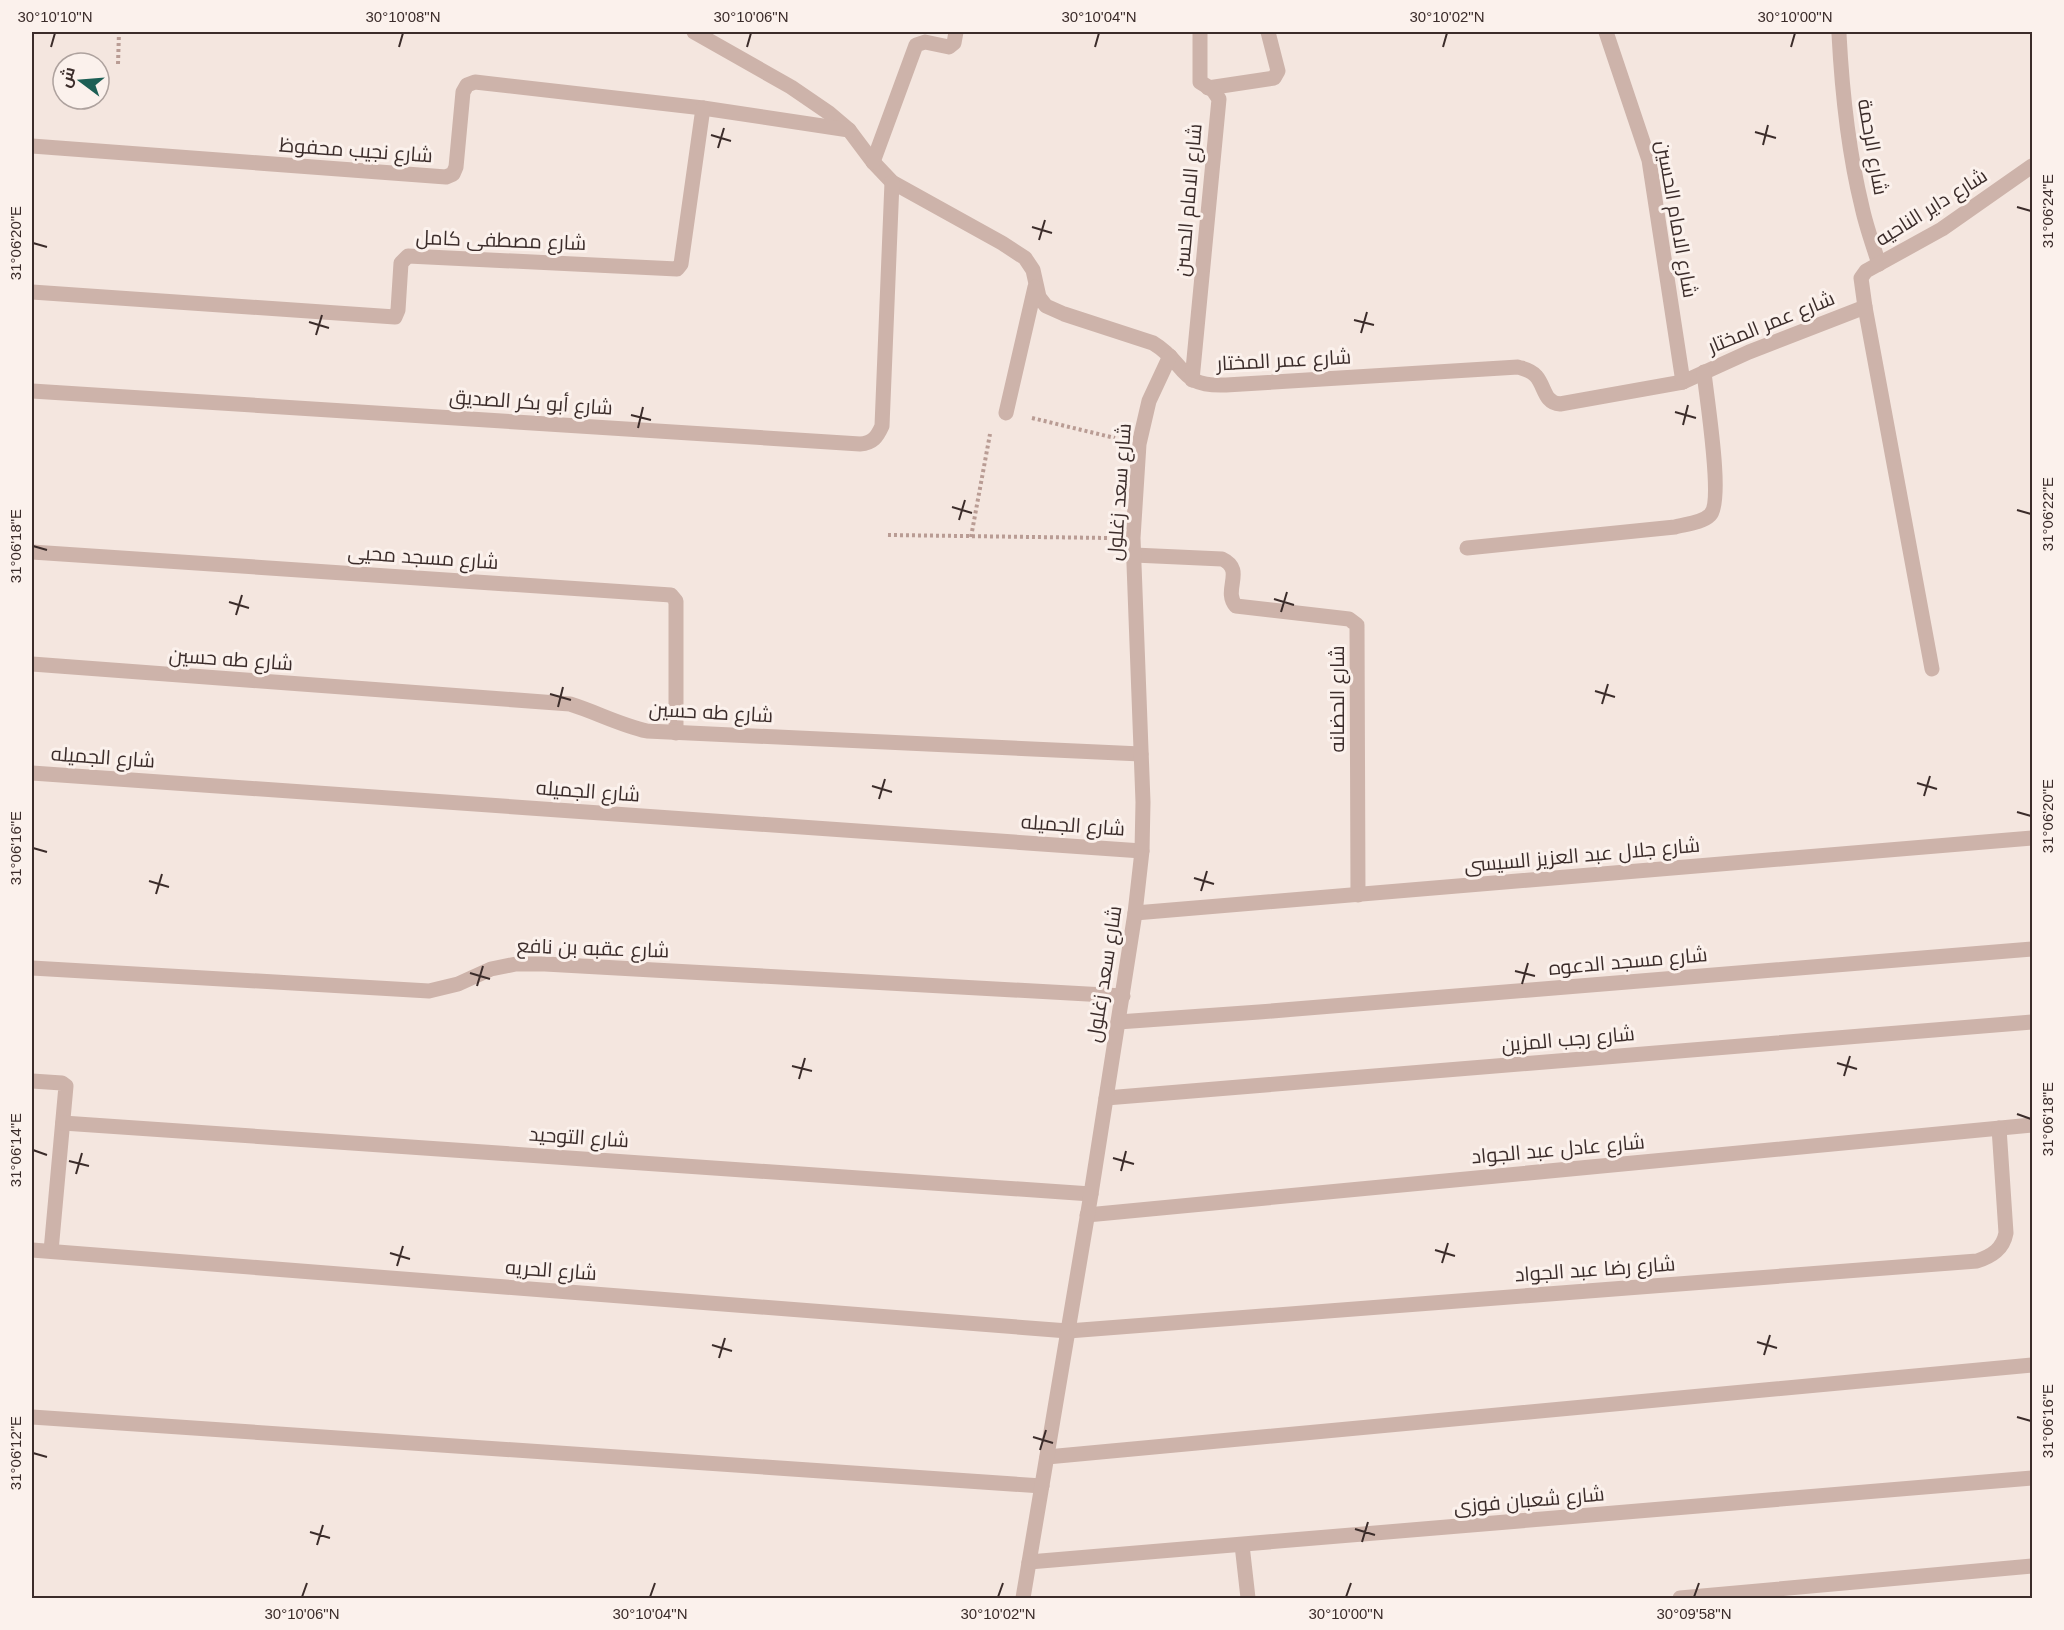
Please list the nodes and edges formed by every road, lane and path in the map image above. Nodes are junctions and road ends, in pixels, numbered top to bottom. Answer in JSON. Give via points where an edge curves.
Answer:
{"nodes":[{"id":1,"x":119,"y":32,"type":"edge"},
{"id":2,"x":694,"y":32,"type":"edge"},
{"id":3,"x":956,"y":32,"type":"edge"},
{"id":4,"x":1200,"y":32,"type":"edge"},
{"id":5,"x":1268,"y":32,"type":"edge"},
{"id":6,"x":1606,"y":32,"type":"edge"},
{"id":7,"x":1839,"y":34,"type":"dead end"},
{"id":8,"x":118,"y":64,"type":"dead end"},
{"id":9,"x":1208,"y":88,"type":"junction"},
{"id":10,"x":703,"y":108,"type":"junction"},
{"id":11,"x":849,"y":130,"type":"junction"},
{"id":12,"x":32,"y":146,"type":"edge"},
{"id":13,"x":873,"y":162,"type":"junction"},
{"id":14,"x":2032,"y":166,"type":"edge"},
{"id":15,"x":892,"y":182,"type":"junction"},
{"id":16,"x":1879,"y":264,"type":"junction"},
{"id":17,"x":1036,"y":284,"type":"junction"},
{"id":18,"x":32,"y":292,"type":"edge"},
{"id":19,"x":1864,"y":307,"type":"junction"},
{"id":20,"x":1170,"y":356,"type":"junction"},
{"id":21,"x":1704,"y":372,"type":"junction"},
{"id":22,"x":1192,"y":381,"type":"junction"},
{"id":23,"x":1683,"y":382,"type":"junction"},
{"id":24,"x":32,"y":391,"type":"edge"},
{"id":25,"x":1006,"y":413,"type":"junction"},
{"id":26,"x":1139,"y":444,"type":"junction"},
{"id":27,"x":888,"y":535,"type":"dead end"},
{"id":28,"x":970,"y":537,"type":"junction"},
{"id":29,"x":1133,"y":538,"type":"junction"},
{"id":30,"x":1467,"y":548,"type":"dead end"},
{"id":31,"x":32,"y":552,"type":"edge"},
{"id":32,"x":1134,"y":555,"type":"junction"},
{"id":33,"x":32,"y":664,"type":"edge"},
{"id":34,"x":1932,"y":669,"type":"dead end"},
{"id":35,"x":676,"y":733,"type":"junction"},
{"id":36,"x":1141,"y":754,"type":"junction"},
{"id":37,"x":32,"y":773,"type":"edge"},
{"id":38,"x":2032,"y":838,"type":"edge"},
{"id":39,"x":1142,"y":850,"type":"junction"},
{"id":40,"x":1358,"y":895,"type":"junction"},
{"id":41,"x":1135,"y":913,"type":"junction"},
{"id":42,"x":2032,"y":949,"type":"edge"},
{"id":43,"x":32,"y":968,"type":"edge"},
{"id":44,"x":1123,"y":996,"type":"junction"},
{"id":45,"x":1118,"y":1022,"type":"junction"},
{"id":46,"x":2032,"y":1022,"type":"edge"},
{"id":47,"x":32,"y":1081,"type":"edge"},
{"id":48,"x":1106,"y":1098,"type":"junction"},
{"id":49,"x":63,"y":1123,"type":"junction"},
{"id":50,"x":2032,"y":1125,"type":"edge"},
{"id":51,"x":1999,"y":1128,"type":"junction"},
{"id":52,"x":1091,"y":1194,"type":"junction"},
{"id":53,"x":1087,"y":1215,"type":"junction"},
{"id":54,"x":32,"y":1250,"type":"edge"},
{"id":55,"x":51,"y":1251,"type":"junction"},
{"id":56,"x":1068,"y":1331,"type":"junction"},
{"id":57,"x":2032,"y":1365,"type":"edge"},
{"id":58,"x":32,"y":1418,"type":"edge"},
{"id":59,"x":1047,"y":1457,"type":"junction"},
{"id":60,"x":2032,"y":1478,"type":"edge"},
{"id":61,"x":1042,"y":1486,"type":"junction"},
{"id":62,"x":1242,"y":1545,"type":"junction"},
{"id":63,"x":1029,"y":1562,"type":"junction"},
{"id":64,"x":2032,"y":1566,"type":"edge"},
{"id":65,"x":1023,"y":1599,"type":"edge"},
{"id":66,"x":1248,"y":1599,"type":"edge"},
{"id":67,"x":1680,"y":1599,"type":"edge"}],
"edges":[{"from":1,"to":8,"type":"path"},
{"from":2,"to":11,"type":"street","name":"شارع عمر المختار","via":[[791,87]]},
{"from":3,"to":13,"type":"street","via":[[949,47],[925,42],[916,45]]},
{"from":4,"to":9,"type":"street","name":"شارع الامام الحسن","via":[[1199,78]]},
{"from":5,"to":9,"type":"street","via":[[1278,71],[1274,78]]},
{"from":6,"to":23,"type":"street","name":"شارع الامام الحسين","via":[[1649,160]]},
{"from":7,"to":16,"type":"street","name":"شارع الرحمة","via":[[1850,151]]},
{"from":9,"to":22,"type":"street","name":"شارع الامام الحسن","via":[[1219,99]]},
{"from":10,"to":11,"type":"street","name":"شارع نجيب محفوظ"},
{"from":10,"to":12,"type":"street","name":"شارع نجيب محفوظ","via":[[471,83],[463,92],[455,171],[446,177]]},
{"from":10,"to":18,"type":"street","name":"شارع مصطفى كامل","via":[[681,264],[677,269],[408,256],[401,263],[398,310],[394,317]]},
{"from":11,"to":13,"type":"street","name":"شارع عمر المختار"},
{"from":13,"to":15,"type":"street","name":"شارع عمر المختار"},
{"from":14,"to":16,"type":"street","name":"شارع داير الناحيه","via":[[1942,229]]},
{"from":15,"to":17,"type":"street","name":"شارع عمر المختار","via":[[1019,253],[1032,265]]},
{"from":15,"to":24,"type":"street","name":"شارع أبو بكر الصديق","via":[[882,426],[870,442]]},
{"from":16,"to":19,"type":"street","name":"شارع داير الناحيه","via":[[1861,278]]},
{"from":17,"to":20,"type":"street","name":"شارع عمر المختار","via":[[1042,302],[1054,310],[1141,338]]},
{"from":17,"to":25,"type":"street"},
{"from":19,"to":21,"type":"street","name":"شارع عمر المختار"},
{"from":19,"to":34,"type":"street"},
{"from":20,"to":22,"type":"street","name":"شارع عمر المختار"},
{"from":20,"to":26,"type":"street","name":"شارع سعد زغلول","via":[[1149,401]]},
{"from":21,"to":23,"type":"street","name":"شارع عمر المختار"},
{"from":21,"to":30,"type":"street","via":[[1717,489],[1709,516],[1675,527]]},
{"from":22,"to":23,"type":"street","name":"شارع عمر المختار","via":[[1216,386],[1518,367],[1535,375],[1548,399],[1556,404]]},
{"from":25,"to":26,"type":"path"},
{"from":25,"to":28,"type":"path","via":[[992,423]]},
{"from":26,"to":29,"type":"street","name":"شارع سعد زغلول"},
{"from":27,"to":28,"type":"path"},
{"from":28,"to":29,"type":"path"},
{"from":29,"to":32,"type":"street","name":"شارع سعد زغلول"},
{"from":31,"to":35,"type":"street","name":"شارع مسجد محيى","via":[[671,595],[676,601]]},
{"from":32,"to":36,"type":"street","name":"شارع سعد زغلول"},
{"from":32,"to":40,"type":"street","name":"شارع الحضانه","via":[[1222,559],[1233,568],[1231,597],[1236,606],[1349,619],[1357,625]]},
{"from":33,"to":35,"type":"street","name":"شارع طه حسين","via":[[570,704],[630,727]]},
{"from":35,"to":36,"type":"street","name":"شارع طه حسين"},
{"from":36,"to":39,"type":"street","name":"شارع سعد زغلول"},
{"from":37,"to":39,"type":"street","name":"شارع الجميله"},
{"from":38,"to":40,"type":"street","name":"شارع جلال عبد العزيز السيسى"},
{"from":39,"to":41,"type":"street","name":"شارع سعد زغلول"},
{"from":40,"to":41,"type":"street","name":"شارع جلال عبد العزيز السيسى"},
{"from":41,"to":44,"type":"street","name":"شارع سعد زغلول"},
{"from":42,"to":45,"type":"street","name":"شارع مسجد الدعوه"},
{"from":43,"to":44,"type":"street","name":"شارع عقبه بن نافع","via":[[429,991],[458,984],[491,969],[545,964]]},
{"from":44,"to":45,"type":"street","name":"شارع سعد زغلول"},
{"from":45,"to":48,"type":"street","name":"شارع سعد زغلول"},
{"from":46,"to":48,"type":"street","name":"شارع رجب المزين"},
{"from":47,"to":49,"type":"street","via":[[66,1085]]},
{"from":48,"to":52,"type":"street","name":"شارع سعد زغلول"},
{"from":49,"to":52,"type":"street","name":"شارع التوحيد"},
{"from":49,"to":55,"type":"street"},
{"from":50,"to":51,"type":"street","name":"شارع عادل عبد الجواد"},
{"from":51,"to":53,"type":"street","name":"شارع عادل عبد الجواد"},
{"from":51,"to":56,"type":"street","name":"شارع رضا عبد الجواد","via":[[2006,1233],[1997,1251],[1977,1261]]},
{"from":52,"to":53,"type":"street","name":"شارع سعد زغلول"},
{"from":53,"to":56,"type":"street","name":"شارع سعد زغلول"},
{"from":54,"to":55,"type":"street","name":"شارع الحريه"},
{"from":55,"to":56,"type":"street","name":"شارع الحريه"},
{"from":56,"to":59,"type":"street","name":"شارع سعد زغلول"},
{"from":57,"to":59,"type":"street"},
{"from":58,"to":61,"type":"street"},
{"from":59,"to":61,"type":"street","name":"شارع سعد زغلول"},
{"from":60,"to":62,"type":"street","name":"شارع شعبان فوزى"},
{"from":61,"to":63,"type":"street","name":"شارع سعد زغلول"},
{"from":62,"to":63,"type":"street","name":"شارع شعبان فوزى"},
{"from":62,"to":66,"type":"street"},
{"from":63,"to":65,"type":"street","name":"شارع سعد زغلول"},
{"from":64,"to":67,"type":"street"}]}
